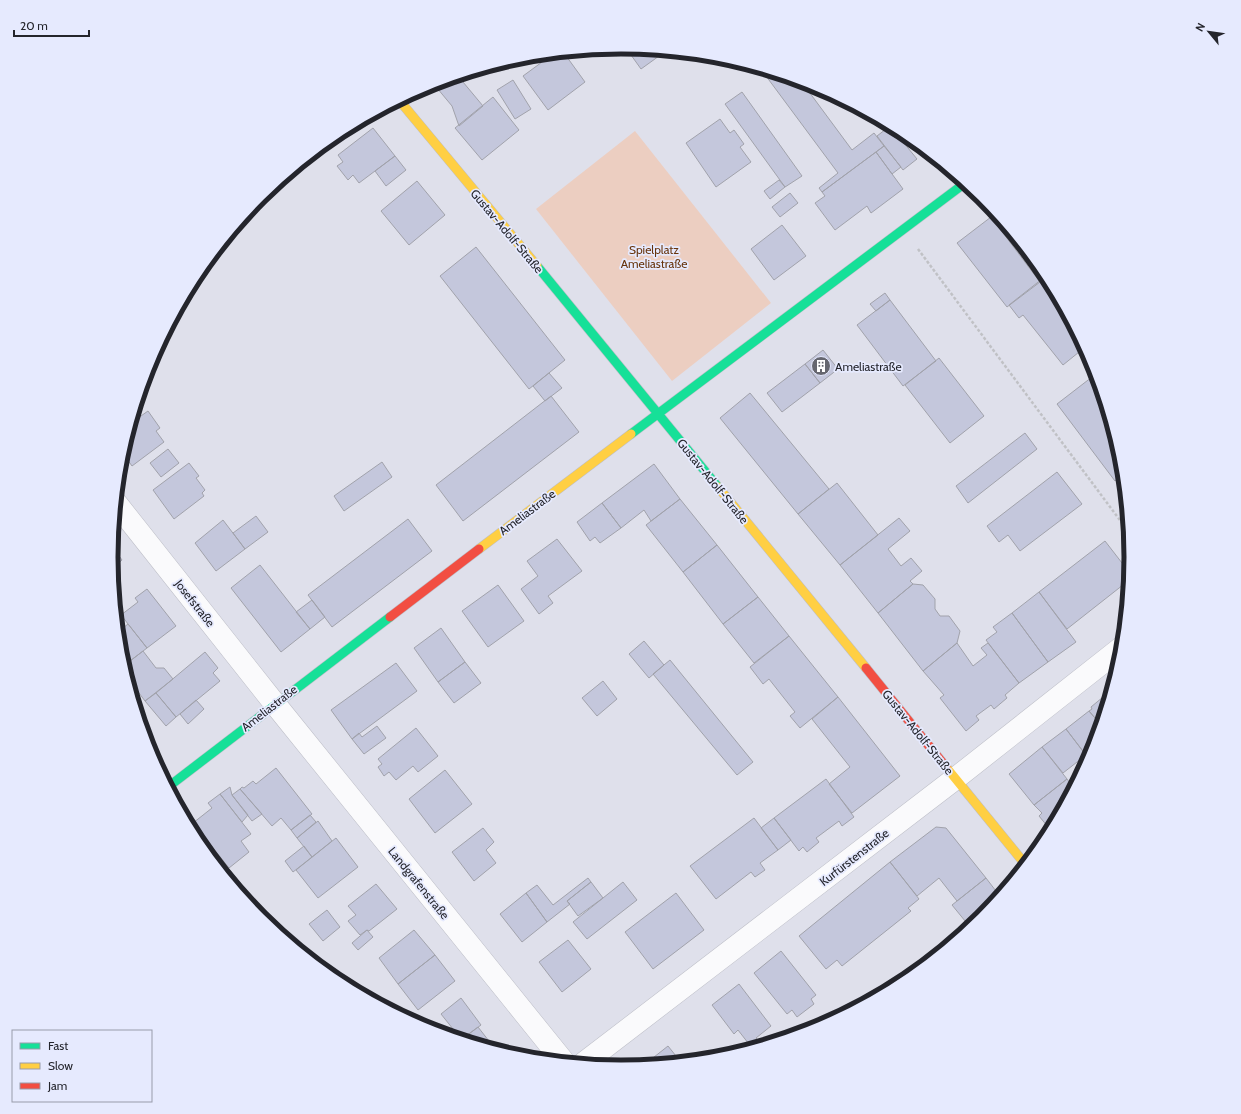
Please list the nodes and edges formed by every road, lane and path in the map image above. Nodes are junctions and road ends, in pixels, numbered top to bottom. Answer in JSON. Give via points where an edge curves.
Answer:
{"nodes":[{"id":1,"x":402,"y":104,"type":"edge"},
{"id":2,"x":960,"y":187,"type":"edge"},
{"id":3,"x":904,"y":229,"type":"junction"},
{"id":4,"x":658,"y":413,"type":"junction"},
{"id":5,"x":120,"y":509,"type":"edge"},
{"id":6,"x":1122,"y":523,"type":"edge"},
{"id":7,"x":1114,"y":654,"type":"edge"},
{"id":8,"x":275,"y":704,"type":"junction"},
{"id":9,"x":956,"y":778,"type":"junction"},
{"id":10,"x":172,"y":784,"type":"edge"},
{"id":11,"x":1022,"y":860,"type":"edge"},
{"id":12,"x":559,"y":1056,"type":"edge"},
{"id":13,"x":590,"y":1059,"type":"edge"}],
"edges":[{"from":1,"to":4,"type":"street","name":"Gustav-Adolf-Straße"},
{"from":2,"to":3,"type":"street","name":"Ameliastraße"},
{"from":3,"to":4,"type":"street","name":"Ameliastraße"},
{"from":3,"to":6,"type":"path"},
{"from":4,"to":8,"type":"street","name":"Ameliastraße"},
{"from":4,"to":9,"type":"street","name":"Gustav-Adolf-Straße"},
{"from":5,"to":8,"type":"street","name":"Josefstraße"},
{"from":7,"to":9,"type":"street","name":"Kurfürstenstraße"},
{"from":8,"to":10,"type":"street","name":"Ameliastraße"},
{"from":8,"to":12,"type":"street","name":"Landgrafenstraße"},
{"from":9,"to":11,"type":"street","name":"Gustav-Adolf-Straße"},
{"from":9,"to":13,"type":"street","name":"Kurfürstenstraße"}]}
